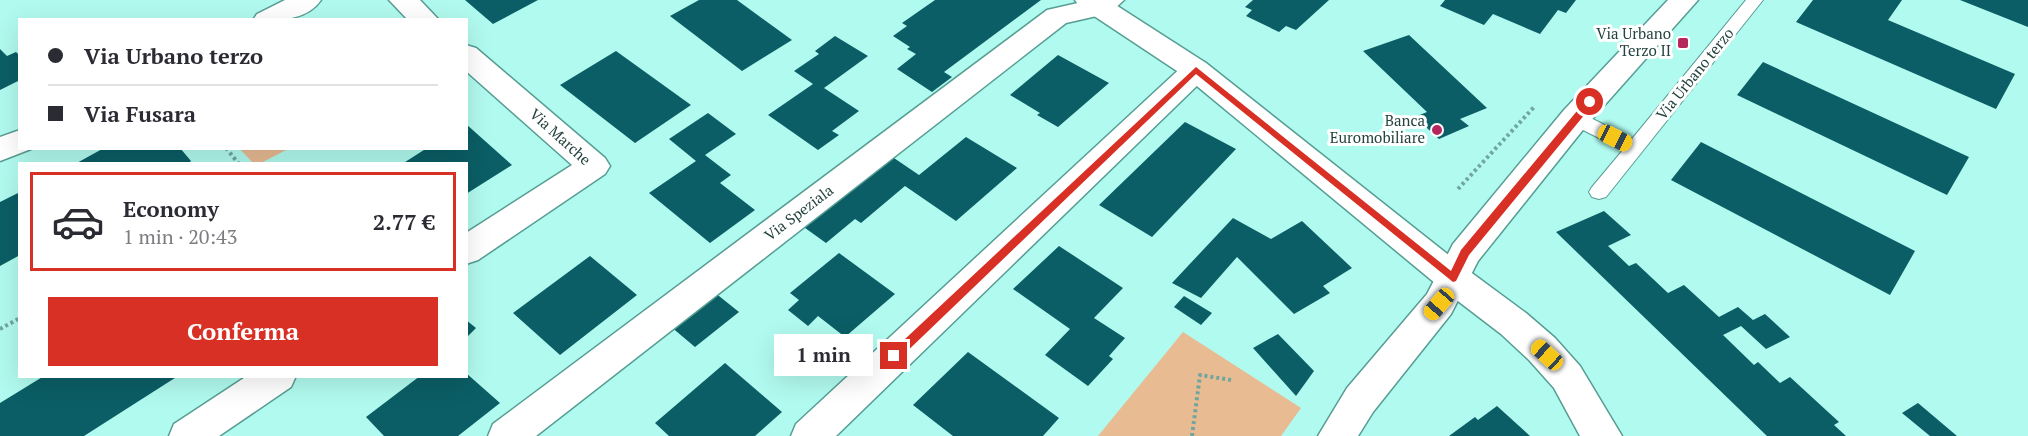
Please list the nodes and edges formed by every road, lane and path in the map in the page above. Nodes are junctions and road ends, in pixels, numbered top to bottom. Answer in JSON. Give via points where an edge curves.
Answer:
{"nodes":[{"id":1,"x":307,"y":0,"type":"edge"},
{"id":2,"x":403,"y":0,"type":"edge"},
{"id":3,"x":1684,"y":0,"type":"edge"},
{"id":4,"x":1754,"y":0,"type":"edge"},
{"id":5,"x":1100,"y":2,"type":"edge"},
{"id":6,"x":271,"y":18,"type":"edge"},
{"id":7,"x":423,"y":18,"type":"edge"},
{"id":8,"x":468,"y":57,"type":"edge"},
{"id":9,"x":1196,"y":70,"type":"junction"},
{"id":10,"x":1575,"y":118,"type":"junction"},
{"id":11,"x":18,"y":142,"type":"edge"},
{"id":12,"x":1635,"y":148,"type":"junction"},
{"id":13,"x":0,"y":150,"type":"edge"},
{"id":14,"x":228,"y":150,"type":"edge"},
{"id":15,"x":237,"y":162,"type":"edge"},
{"id":16,"x":1599,"y":192,"type":"dead end"},
{"id":17,"x":468,"y":250,"type":"edge"},
{"id":18,"x":1453,"y":278,"type":"junction"},
{"id":19,"x":18,"y":319,"type":"edge"},
{"id":20,"x":0,"y":330,"type":"edge"},
{"id":21,"x":275,"y":378,"type":"edge"},
{"id":22,"x":1231,"y":380,"type":"dead end"},
{"id":23,"x":188,"y":436,"type":"edge"},
{"id":24,"x":507,"y":436,"type":"edge"},
{"id":25,"x":810,"y":436,"type":"edge"},
{"id":26,"x":1192,"y":436,"type":"edge"},
{"id":27,"x":1337,"y":436,"type":"edge"},
{"id":28,"x":1603,"y":436,"type":"edge"}],
"edges":[{"from":1,"to":6,"type":"street"},
{"from":2,"to":7,"type":"street"},
{"from":3,"to":10,"type":"street"},
{"from":4,"to":12,"type":"lane","name":"Via Urbano terzo"},
{"from":5,"to":9,"type":"street"},
{"from":5,"to":24,"type":"street","name":"Via Speziala","via":[[1057,16]]},
{"from":8,"to":17,"type":"street","name":"Via Marche","via":[[594,166]]},
{"from":9,"to":18,"type":"street"},
{"from":9,"to":25,"type":"street"},
{"from":10,"to":12,"type":"lane"},
{"from":10,"to":18,"type":"street","via":[[1465,253]]},
{"from":11,"to":13,"type":"street"},
{"from":12,"to":16,"type":"lane","name":"Via Urbano terzo"},
{"from":14,"to":15,"type":"path"},
{"from":18,"to":27,"type":"street","via":[[1439,304],[1360,400]]},
{"from":18,"to":28,"type":"street","via":[[1492,305],[1547,355],[1568,378],[1593,426]]},
{"from":19,"to":20,"type":"path"},
{"from":21,"to":23,"type":"street"},
{"from":22,"to":26,"type":"path","via":[[1200,375]]}]}
